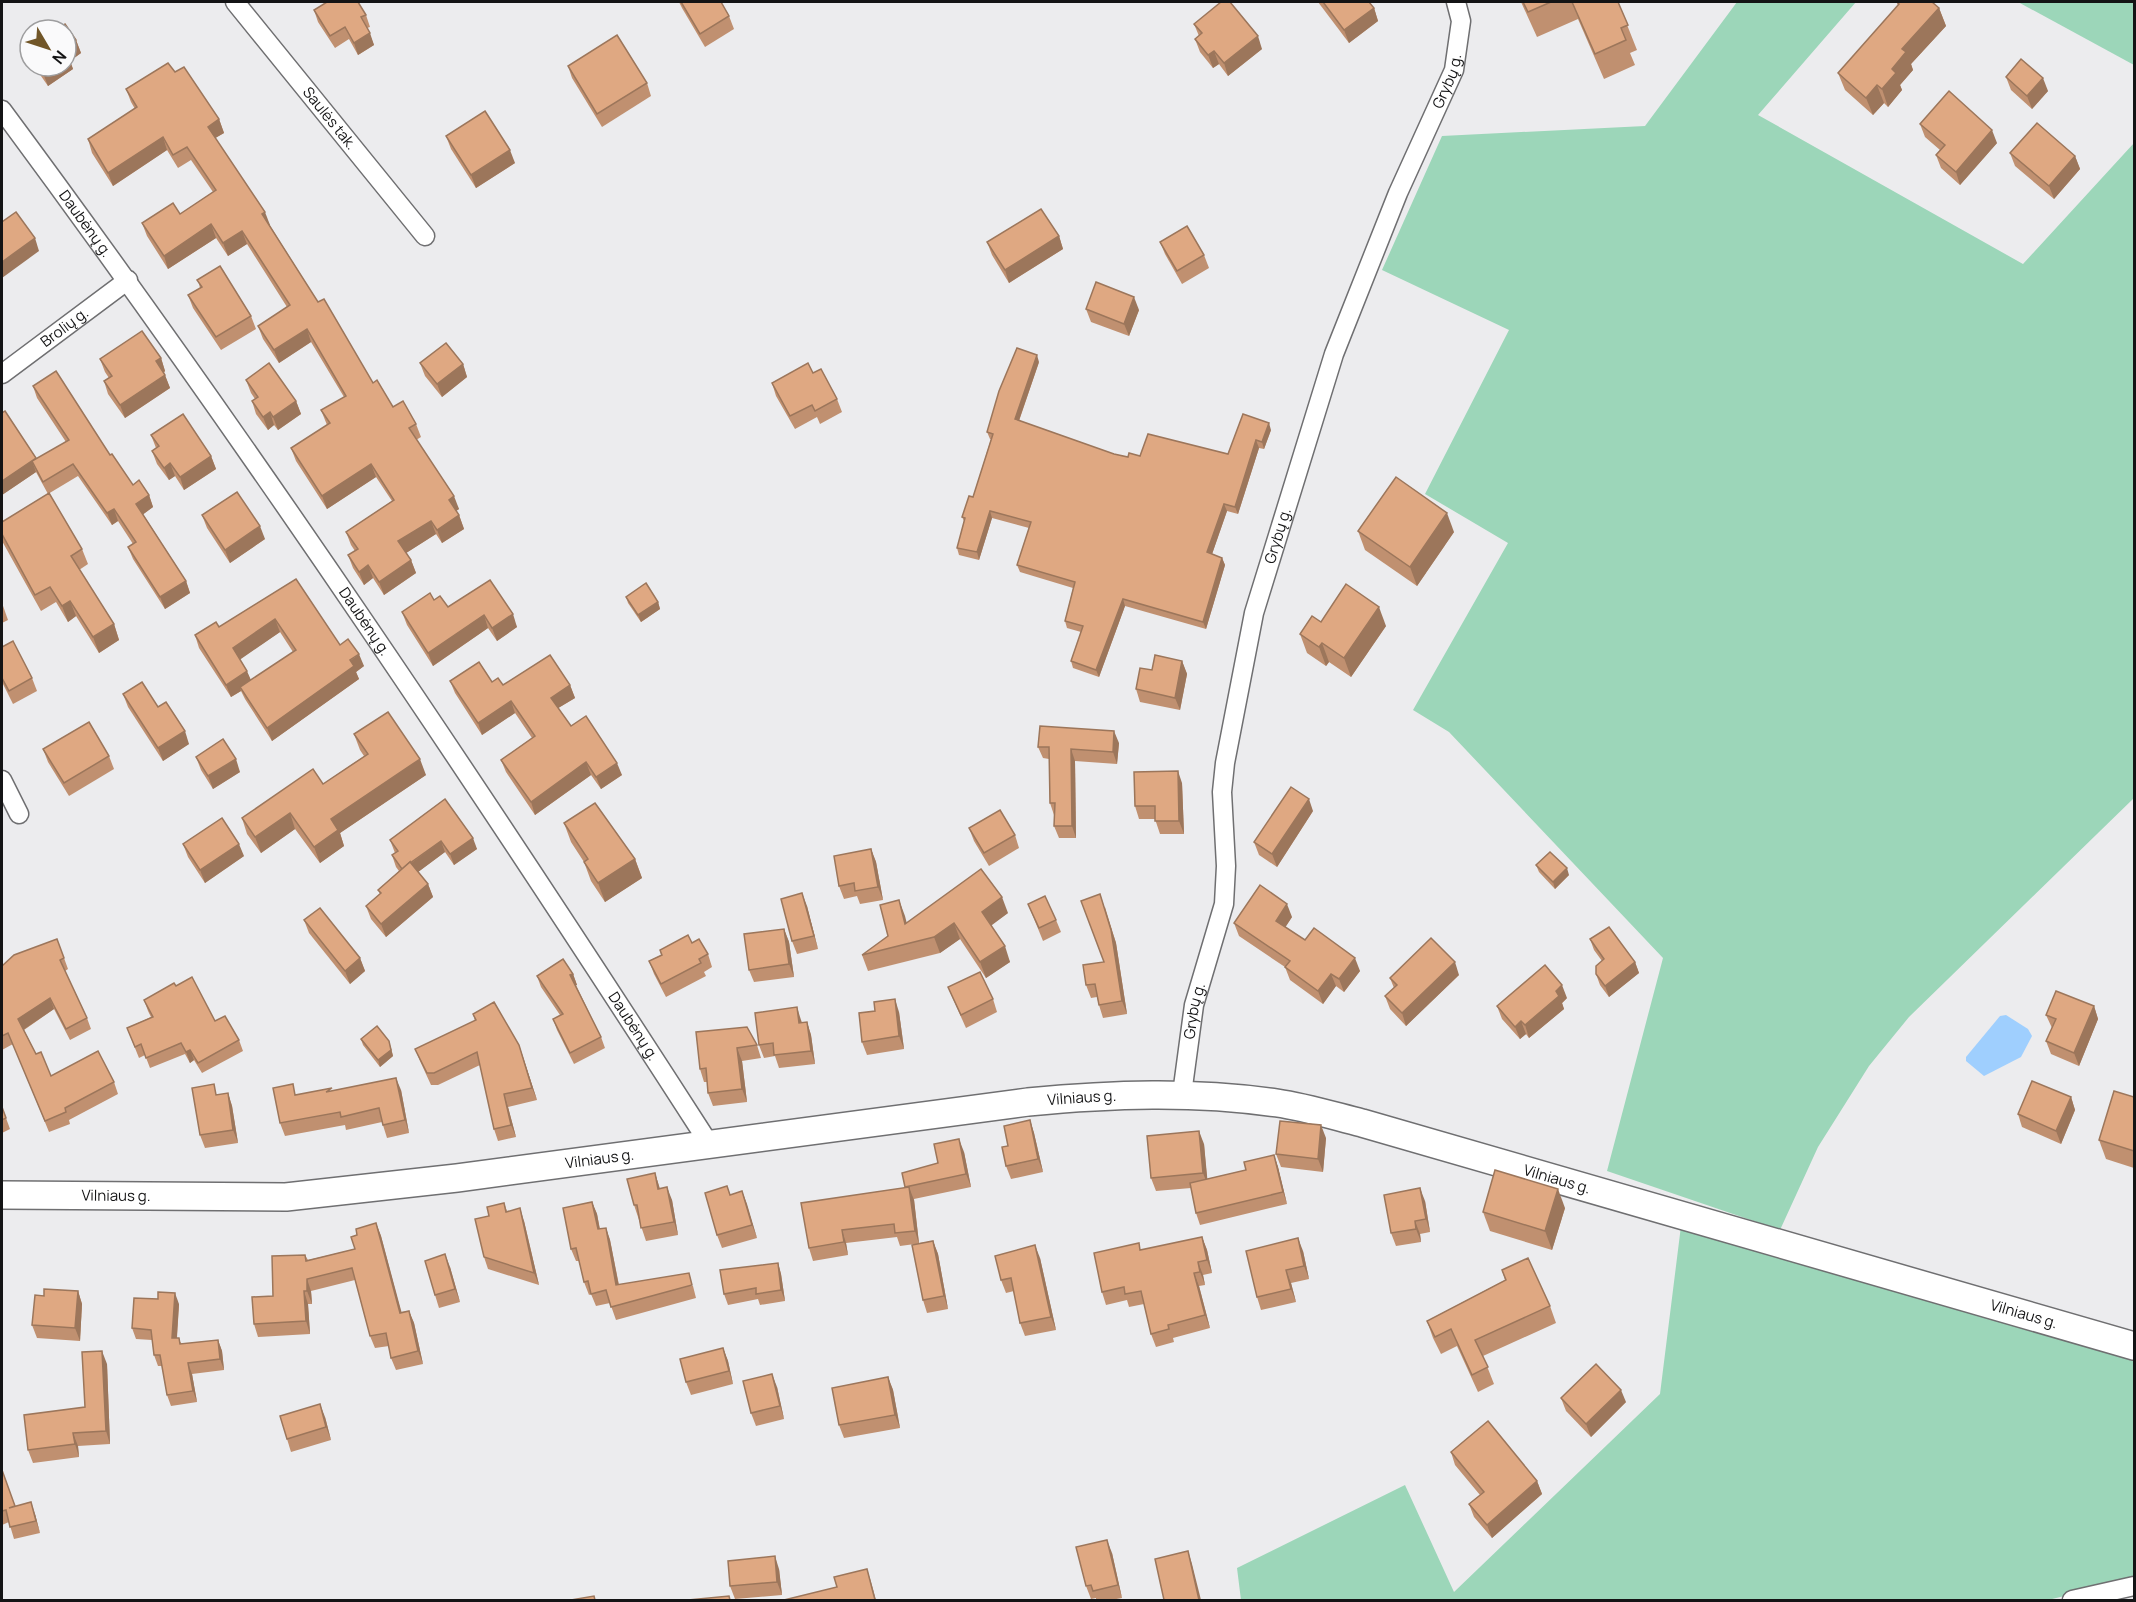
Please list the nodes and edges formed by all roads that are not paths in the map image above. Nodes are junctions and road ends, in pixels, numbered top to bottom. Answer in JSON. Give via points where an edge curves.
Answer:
{"nodes":[{"id":1,"x":235,"y":2,"type":"edge"},
{"id":2,"x":1456,"y":2,"type":"edge"},
{"id":3,"x":2,"y":110,"type":"edge"},
{"id":4,"x":425,"y":236,"type":"dead end"},
{"id":5,"x":128,"y":280,"type":"junction"},
{"id":6,"x":2,"y":374,"type":"edge"},
{"id":7,"x":2,"y":780,"type":"edge"},
{"id":8,"x":19,"y":814,"type":"dead end"},
{"id":9,"x":1182,"y":1094,"type":"junction"},
{"id":10,"x":711,"y":1145,"type":"junction"},
{"id":11,"x":2,"y":1195,"type":"edge"},
{"id":12,"x":2134,"y":1346,"type":"edge"},
{"id":13,"x":2134,"y":1586,"type":"edge"},
{"id":14,"x":2072,"y":1600,"type":"edge"}],
"edges":[{"from":1,"to":4,"type":"street","name":"Saulės tak."},
{"from":2,"to":9,"type":"street","name":"Grybų g.","via":[[1461,21],[1454,70],[1398,193],[1334,354],[1254,613],[1224,764],[1224,904],[1194,1005]]},
{"from":3,"to":5,"type":"street","name":"Daubėnų g."},
{"from":5,"to":6,"type":"street","name":"Brolių g."},
{"from":5,"to":10,"type":"street","name":"Daubėnų g.","via":[[544,886]]},
{"from":7,"to":8,"type":"street"},
{"from":9,"to":10,"type":"main road","name":"Vilniaus g.","via":[[1110,1094],[1028,1102]]},
{"from":9,"to":12,"type":"main road","name":"Vilniaus g.","via":[[1279,1103],[1362,1123]]},
{"from":10,"to":11,"type":"main road","name":"Vilniaus g.","via":[[286,1197]]},
{"from":13,"to":14,"type":"street"}]}
